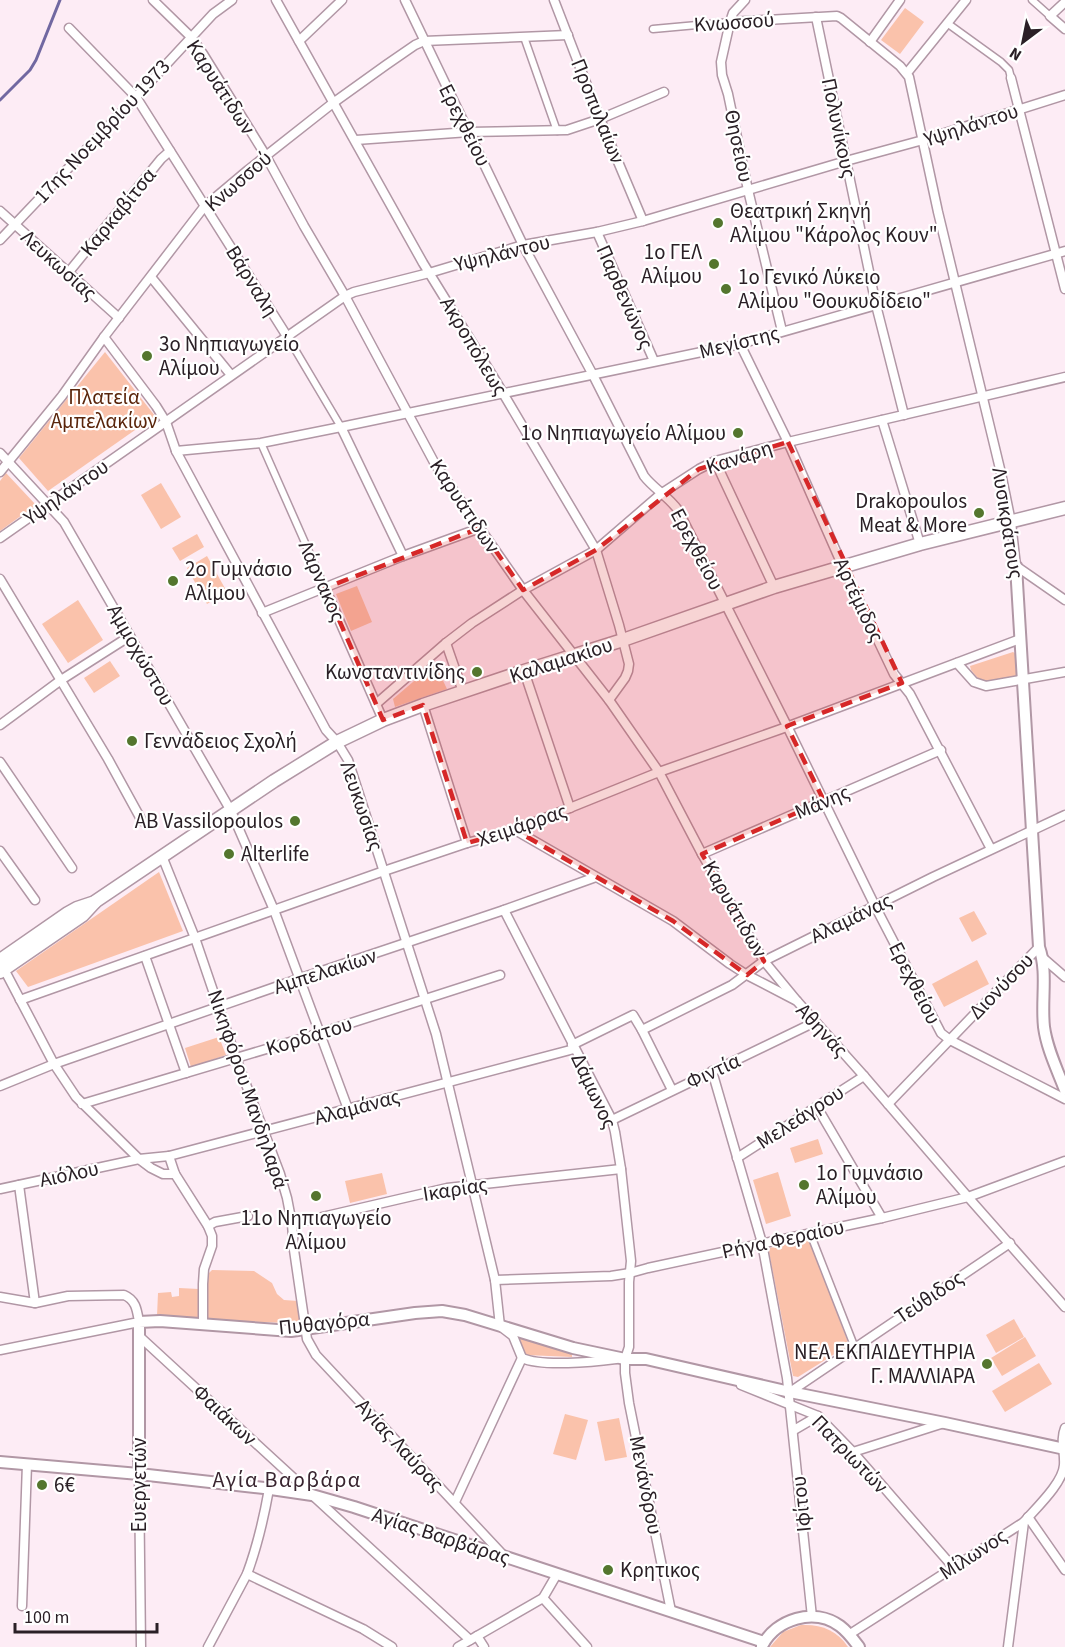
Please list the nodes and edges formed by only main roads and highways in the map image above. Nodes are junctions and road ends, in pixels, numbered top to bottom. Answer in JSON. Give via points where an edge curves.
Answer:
{"nodes":[{"id":1,"x":1065,"y":508,"type":"edge"},
{"id":2,"x":1,"y":963,"type":"edge"}],
"edges":[{"from":1,"to":2,"type":"main road","name":"Καλαμακίου","via":[[920,544],[774,587],[383,720],[337,742],[274,781],[96,901],[77,908]]}]}
